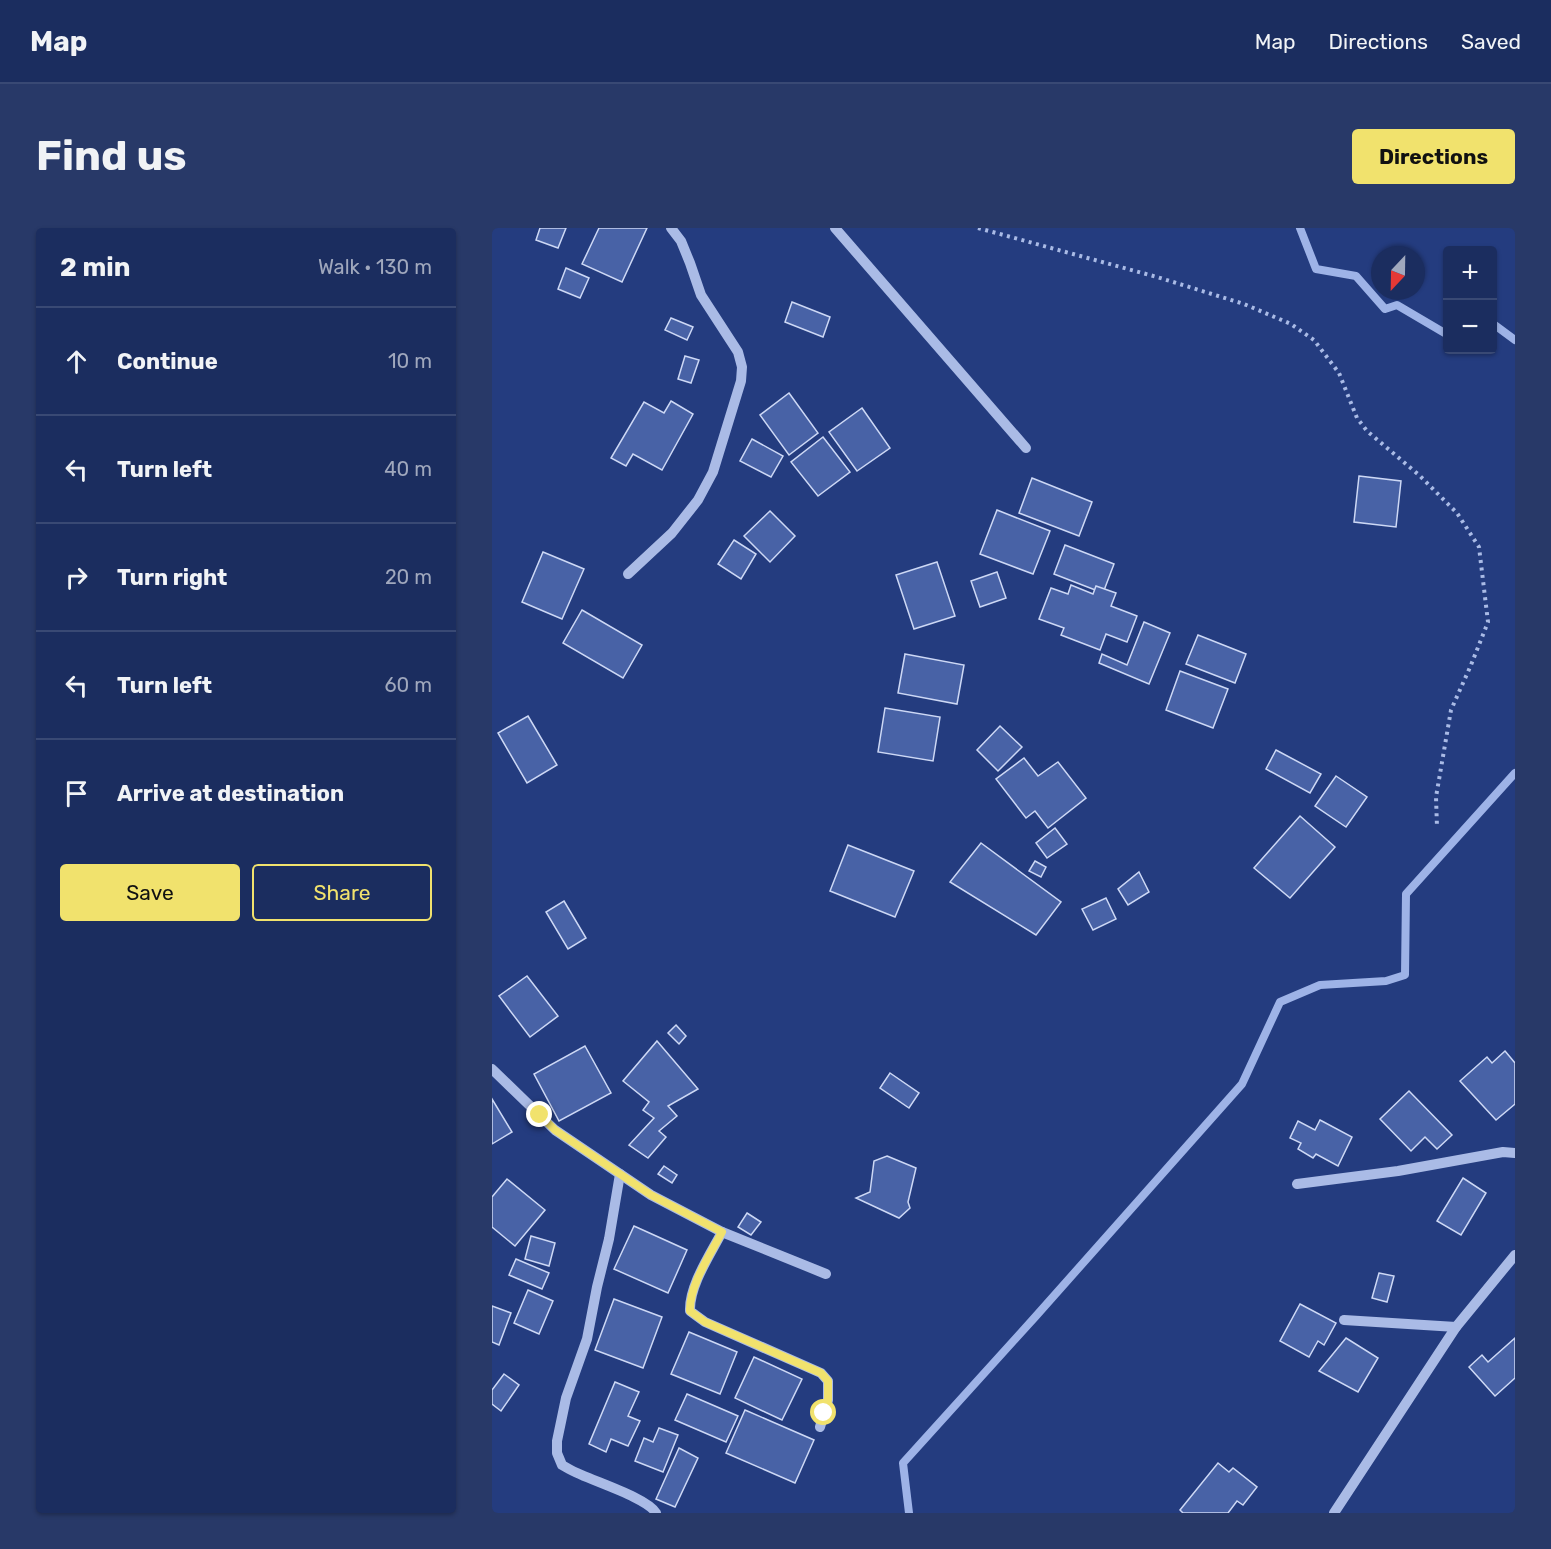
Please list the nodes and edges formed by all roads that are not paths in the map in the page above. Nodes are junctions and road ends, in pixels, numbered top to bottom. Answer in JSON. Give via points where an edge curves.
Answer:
{"nodes":[{"id":1,"x":670,"y":228,"type":"edge"},
{"id":2,"x":836,"y":228,"type":"edge"},
{"id":3,"x":1026,"y":448,"type":"dead end"},
{"id":4,"x":628,"y":574,"type":"dead end"},
{"id":5,"x":492,"y":1069,"type":"edge"},
{"id":6,"x":1515,"y":1153,"type":"edge"},
{"id":7,"x":620,"y":1174,"type":"junction"},
{"id":8,"x":1297,"y":1184,"type":"dead end"},
{"id":9,"x":722,"y":1232,"type":"junction"},
{"id":10,"x":1515,"y":1255,"type":"edge"},
{"id":11,"x":826,"y":1274,"type":"dead end"},
{"id":12,"x":1344,"y":1320,"type":"dead end"},
{"id":13,"x":1456,"y":1327,"type":"junction"},
{"id":14,"x":820,"y":1427,"type":"dead end"},
{"id":15,"x":656,"y":1513,"type":"edge"},
{"id":16,"x":1334,"y":1513,"type":"edge"}],
"edges":[{"from":1,"to":4,"type":"street","via":[[681,241],[700,295],[738,352],[741,381],[712,472],[698,500],[672,533]]},
{"from":2,"to":3,"type":"street"},
{"from":5,"to":7,"type":"street","via":[[555,1130]]},
{"from":6,"to":8,"type":"street"},
{"from":7,"to":9,"type":"street"},
{"from":7,"to":15,"type":"street","via":[[587,1338],[566,1398],[557,1453],[562,1465],[640,1500]]},
{"from":9,"to":11,"type":"street"},
{"from":9,"to":14,"type":"street","via":[[704,1264],[690,1300],[690,1311],[705,1322],[821,1373],[828,1381],[828,1400]]},
{"from":10,"to":13,"type":"street"},
{"from":12,"to":13,"type":"street"},
{"from":13,"to":16,"type":"street"}]}
